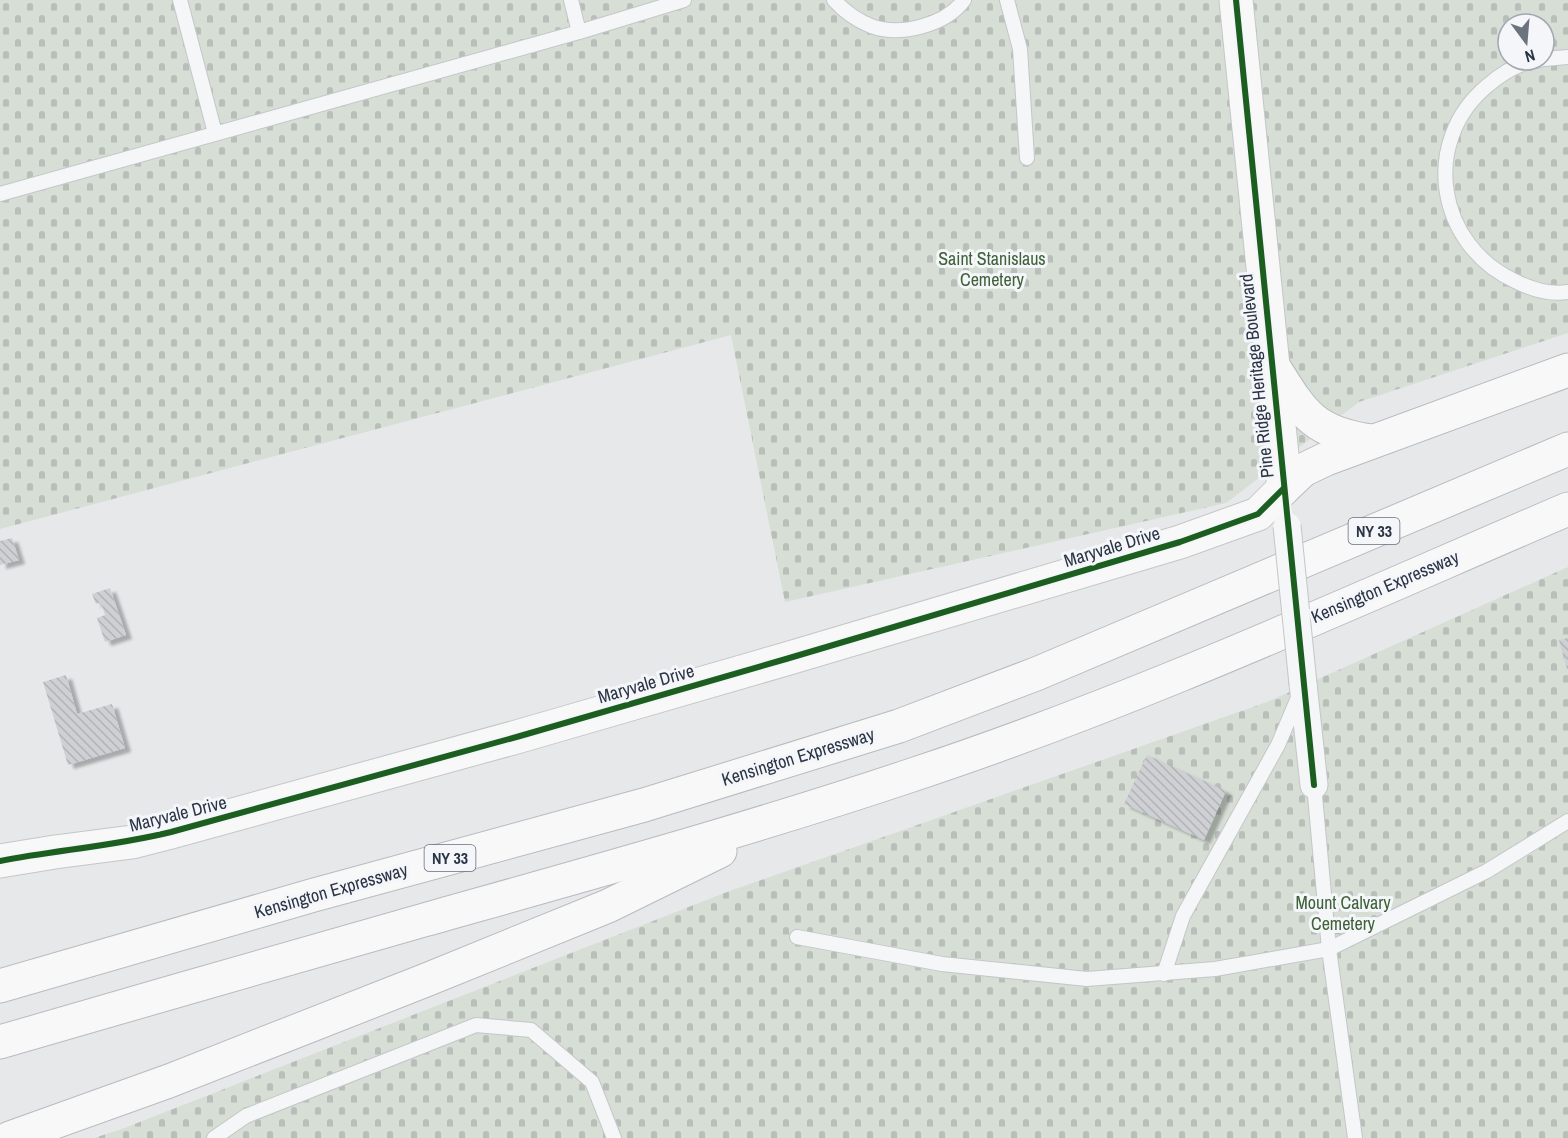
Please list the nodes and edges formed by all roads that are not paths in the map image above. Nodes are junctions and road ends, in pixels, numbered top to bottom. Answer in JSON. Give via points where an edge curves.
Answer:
{"nodes":[{"id":1,"x":180,"y":0,"type":"edge"},
{"id":2,"x":571,"y":0,"type":"edge"},
{"id":3,"x":684,"y":0,"type":"edge"},
{"id":4,"x":834,"y":0,"type":"edge"},
{"id":5,"x":964,"y":0,"type":"edge"},
{"id":6,"x":1007,"y":0,"type":"edge"},
{"id":7,"x":1236,"y":0,"type":"edge"},
{"id":8,"x":579,"y":32,"type":"junction"},
{"id":9,"x":1506,"y":72,"type":"edge"},
{"id":10,"x":216,"y":134,"type":"junction"},
{"id":11,"x":1027,"y":158,"type":"dead end"},
{"id":12,"x":0,"y":194,"type":"edge"},
{"id":13,"x":1568,"y":292,"type":"edge"},
{"id":14,"x":1272,"y":364,"type":"junction"},
{"id":15,"x":1568,"y":370,"type":"edge"},
{"id":16,"x":1372,"y":441,"type":"junction"},
{"id":17,"x":1568,"y":449,"type":"edge"},
{"id":18,"x":1283,"y":489,"type":"junction"},
{"id":19,"x":1568,"y":509,"type":"edge"},
{"id":20,"x":1303,"y":684,"type":"junction"},
{"id":21,"x":1314,"y":785,"type":"joint"},
{"id":22,"x":810,"y":808,"type":"junction"},
{"id":23,"x":1568,"y":821,"type":"edge"},
{"id":24,"x":0,"y":861,"type":"edge"},
{"id":25,"x":797,"y":937,"type":"dead end"},
{"id":26,"x":1329,"y":949,"type":"junction"},
{"id":27,"x":1164,"y":974,"type":"junction"},
{"id":28,"x":0,"y":986,"type":"edge"},
{"id":29,"x":0,"y":1042,"type":"edge"},
{"id":30,"x":10,"y":1138,"type":"edge"},
{"id":31,"x":214,"y":1138,"type":"edge"},
{"id":32,"x":614,"y":1138,"type":"edge"},
{"id":33,"x":1355,"y":1138,"type":"edge"}],
"edges":[{"from":1,"to":10,"type":"lane"},
{"from":2,"to":8,"type":"lane"},
{"from":3,"to":8,"type":"lane"},
{"from":4,"to":5,"type":"lane","via":[[845,12],[873,27],[904,30],[934,23]]},
{"from":6,"to":11,"type":"lane","via":[[1020,50]]},
{"from":7,"to":14,"type":"main road","name":"Pine Ridge Heritage Boulevard"},
{"from":8,"to":10,"type":"lane"},
{"from":9,"to":13,"type":"lane","via":[[1476,95],[1459,118],[1447,150],[1446,196],[1459,230],[1473,251],[1497,273],[1530,288]]},
{"from":10,"to":12,"type":"lane"},
{"from":14,"to":16,"type":"main road","via":[[1312,421],[1337,435]]},
{"from":14,"to":18,"type":"main road","name":"Pine Ridge Heritage Boulevard"},
{"from":15,"to":16,"type":"main road","name":"Maryvale Drive"},
{"from":16,"to":18,"type":"main road","name":"Maryvale Drive","via":[[1303,470]]},
{"from":17,"to":28,"type":"main road","name":"Kensington Expressway","number":"NY 33","via":[[1077,657],[899,726],[644,805]]},
{"from":18,"to":20,"type":"street","name":"Pine Ridge Heritage Boulevard","bridge":true},
{"from":18,"to":24,"type":"main road","name":"Maryvale Drive","via":[[1258,514],[1180,542],[786,659],[161,835]]},
{"from":19,"to":22,"type":"main road","name":"Kensington Expressway","via":[[1075,716]]},
{"from":20,"to":21,"type":"street","name":"Pine Ridge Heritage Boulevard"},
{"from":20,"to":27,"type":"lane","via":[[1278,745],[1183,916]]},
{"from":21,"to":26,"type":"lane"},
{"from":22,"to":29,"type":"main road","name":"Kensington Expressway"},
{"from":22,"to":30,"type":"main road","via":[[608,906],[169,1081]]},
{"from":23,"to":26,"type":"lane","via":[[1487,871]]},
{"from":25,"to":27,"type":"lane","via":[[987,969],[1087,979]]},
{"from":26,"to":27,"type":"lane"},
{"from":26,"to":33,"type":"lane"},
{"from":31,"to":32,"type":"lane","via":[[246,1116],[476,1025],[531,1030],[592,1082]]}]}
